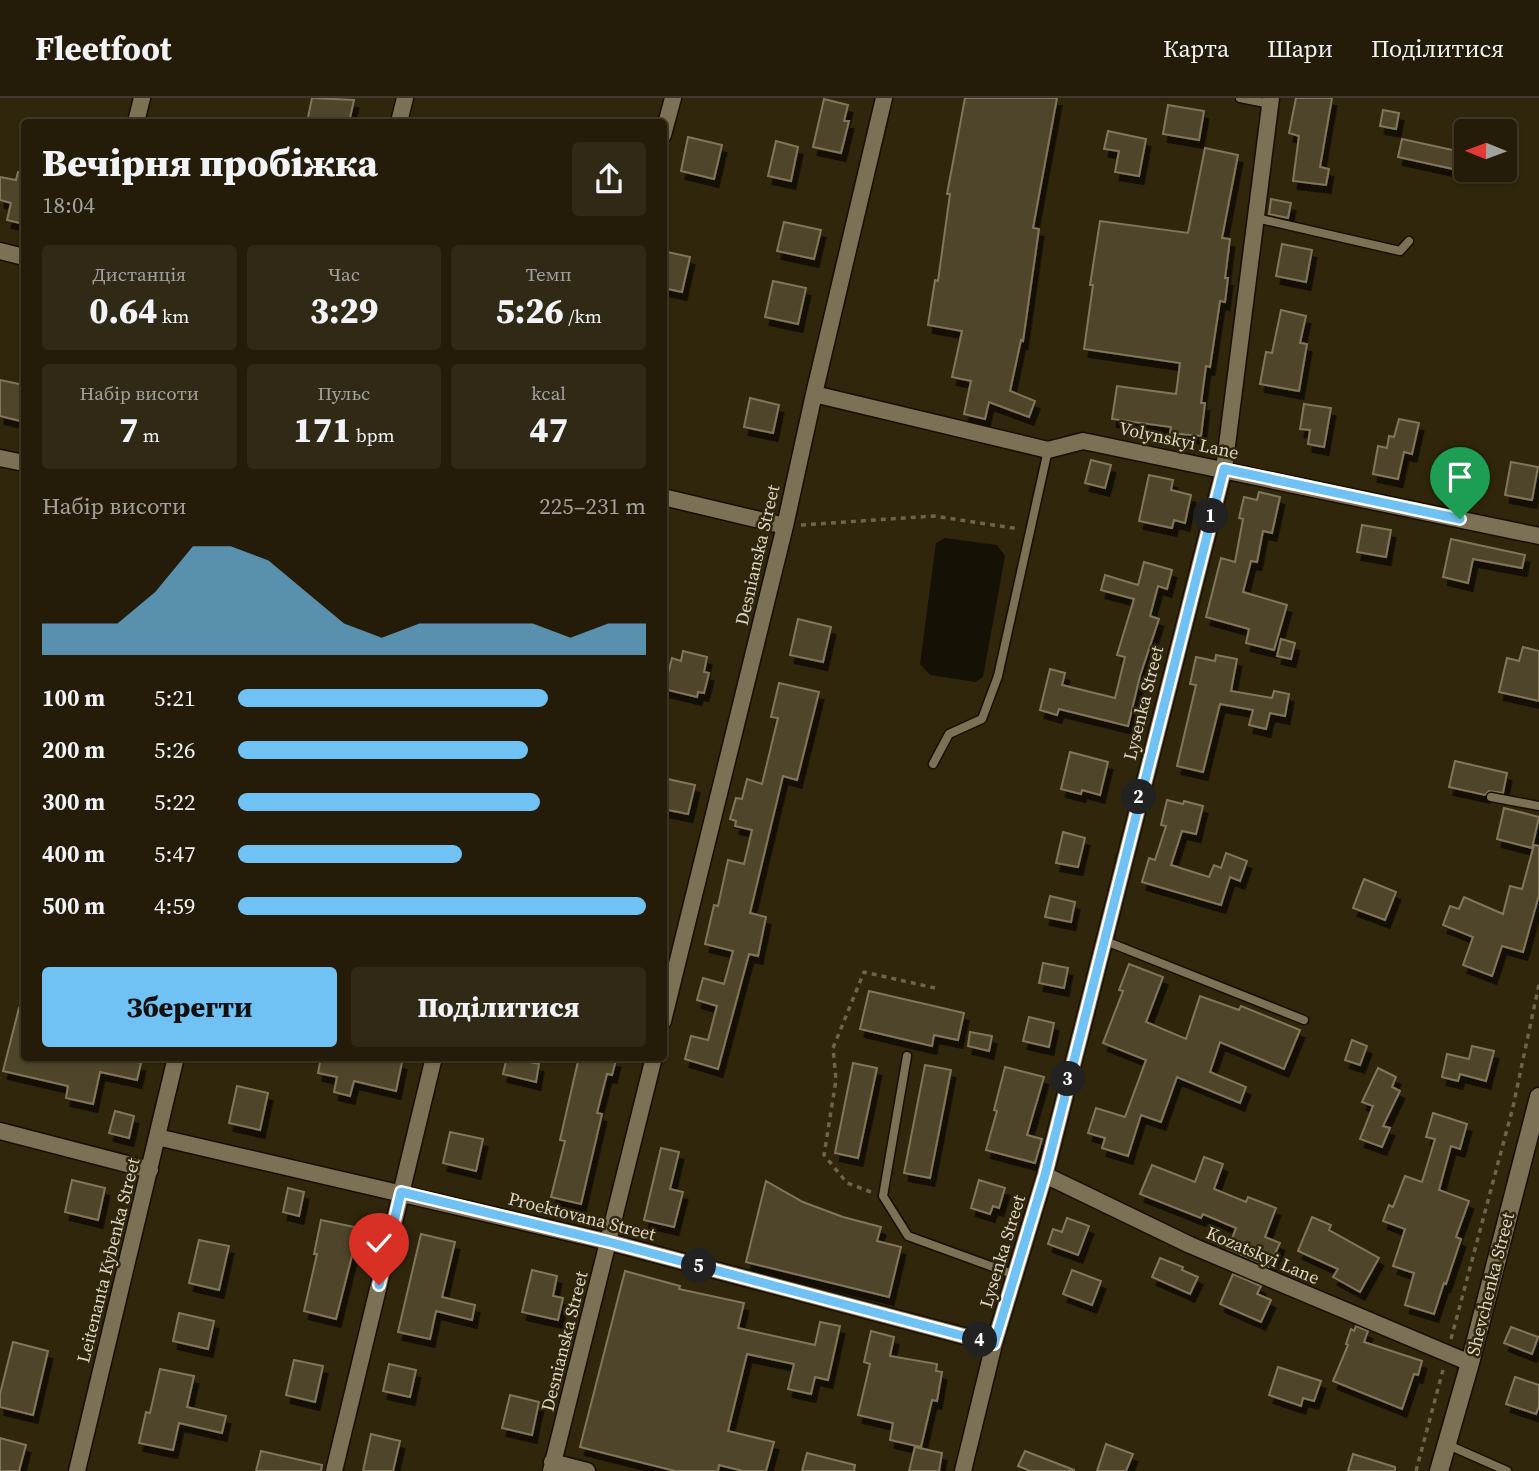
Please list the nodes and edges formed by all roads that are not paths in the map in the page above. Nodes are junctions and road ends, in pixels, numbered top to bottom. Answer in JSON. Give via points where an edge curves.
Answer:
{"nodes":[{"id":1,"x":142,"y":98,"type":"edge"},
{"id":2,"x":405,"y":98,"type":"edge"},
{"id":3,"x":673,"y":98,"type":"edge"},
{"id":4,"x":884,"y":98,"type":"edge"},
{"id":5,"x":1240,"y":98,"type":"edge"},
{"id":6,"x":1271,"y":101,"type":"edge"},
{"id":7,"x":137,"y":119,"type":"edge"},
{"id":8,"x":400,"y":119,"type":"edge"},
{"id":9,"x":667,"y":120,"type":"edge"},
{"id":10,"x":1256,"y":218,"type":"junction"},
{"id":11,"x":1409,"y":240,"type":"dead end"},
{"id":12,"x":0,"y":251,"type":"edge"},
{"id":13,"x":21,"y":256,"type":"edge"},
{"id":14,"x":814,"y":394,"type":"junction"},
{"id":15,"x":1048,"y":450,"type":"junction"},
{"id":16,"x":0,"y":458,"type":"edge"},
{"id":17,"x":21,"y":462,"type":"edge"},
{"id":18,"x":1224,"y":469,"type":"junction"},
{"id":19,"x":667,"y":498,"type":"edge"},
{"id":20,"x":785,"y":526,"type":"junction"},
{"id":21,"x":1539,"y":536,"type":"edge"},
{"id":22,"x":933,"y":764,"type":"dead end"},
{"id":23,"x":1491,"y":797,"type":"dead end"},
{"id":24,"x":1539,"y":806,"type":"edge"},
{"id":25,"x":1103,"y":940,"type":"junction"},
{"id":26,"x":667,"y":1005,"type":"edge"},
{"id":27,"x":1304,"y":1020,"type":"dead end"},
{"id":28,"x":907,"y":1056,"type":"dead end"},
{"id":29,"x":175,"y":1061,"type":"edge"},
{"id":30,"x":433,"y":1061,"type":"edge"},
{"id":31,"x":653,"y":1061,"type":"edge"},
{"id":32,"x":1539,"y":1097,"type":"edge"},
{"id":33,"x":0,"y":1131,"type":"edge"},
{"id":34,"x":157,"y":1137,"type":"junction"},
{"id":35,"x":150,"y":1170,"type":"junction"},
{"id":36,"x":1045,"y":1175,"type":"junction"},
{"id":37,"x":401,"y":1192,"type":"junction"},
{"id":38,"x":609,"y":1242,"type":"junction"},
{"id":39,"x":1015,"y":1275,"type":"junction"},
{"id":40,"x":994,"y":1344,"type":"junction"},
{"id":41,"x":1470,"y":1363,"type":"junction"},
{"id":42,"x":1446,"y":1444,"type":"junction"},
{"id":43,"x":552,"y":1466,"type":"edge"},
{"id":44,"x":77,"y":1471,"type":"edge"},
{"id":45,"x":334,"y":1471,"type":"edge"},
{"id":46,"x":587,"y":1471,"type":"edge"},
{"id":47,"x":963,"y":1471,"type":"edge"},
{"id":48,"x":1439,"y":1471,"type":"edge"},
{"id":49,"x":1507,"y":1471,"type":"edge"}],
"edges":[{"from":1,"to":7,"type":"street"},
{"from":2,"to":8,"type":"street"},
{"from":3,"to":9,"type":"street"},
{"from":4,"to":14,"type":"street","name":"Desnianska Street"},
{"from":5,"to":6,"type":"lane"},
{"from":6,"to":10,"type":"street","name":"Lysenka Street"},
{"from":10,"to":11,"type":"lane","via":[[1400,251]]},
{"from":10,"to":18,"type":"street","name":"Lysenka Street"},
{"from":12,"to":13,"type":"street"},
{"from":14,"to":15,"type":"street","name":"Volynskyi Lane"},
{"from":14,"to":20,"type":"street","name":"Desnianska Street"},
{"from":15,"to":18,"type":"street","name":"Volynskyi Lane","via":[[1083,440]]},
{"from":15,"to":22,"type":"lane","via":[[998,676],[982,719],[950,734]]},
{"from":16,"to":17,"type":"street"},
{"from":18,"to":21,"type":"street","name":"Volynskyi Lane"},
{"from":18,"to":25,"type":"street","name":"Lysenka Street"},
{"from":19,"to":20,"type":"street"},
{"from":20,"to":26,"type":"street","name":"Desnianska Street"},
{"from":23,"to":24,"type":"lane"},
{"from":25,"to":27,"type":"lane"},
{"from":25,"to":36,"type":"street","name":"Lysenka Street"},
{"from":28,"to":39,"type":"lane","via":[[883,1196],[908,1236]]},
{"from":29,"to":34,"type":"street","name":"Leitenanta Kybenka Street"},
{"from":30,"to":37,"type":"street"},
{"from":31,"to":38,"type":"street","name":"Desnianska Street"},
{"from":32,"to":41,"type":"street","name":"Shevchenka Street"},
{"from":33,"to":35,"type":"street"},
{"from":34,"to":35,"type":"street","name":"Leitenanta Kybenka Street"},
{"from":34,"to":37,"type":"street","name":"Proektovana Street"},
{"from":35,"to":44,"type":"street","name":"Leitenanta Kybenka Street"},
{"from":36,"to":39,"type":"street","name":"Lysenka Street"},
{"from":36,"to":41,"type":"street","name":"Kozatskyi Lane","via":[[1190,1245]]},
{"from":37,"to":38,"type":"street","name":"Proektovana Street"},
{"from":37,"to":45,"type":"street"},
{"from":38,"to":40,"type":"street","name":"Proektovana Street"},
{"from":38,"to":43,"type":"street","name":"Desnianska Street"},
{"from":39,"to":40,"type":"street","name":"Lysenka Street"},
{"from":40,"to":47,"type":"street","name":"Lysenka Street"},
{"from":41,"to":42,"type":"street","name":"Shevchenka Street"},
{"from":42,"to":48,"type":"street","name":"Shevchenka Street"},
{"from":42,"to":49,"type":"lane"},
{"from":43,"to":46,"type":"street"}]}
